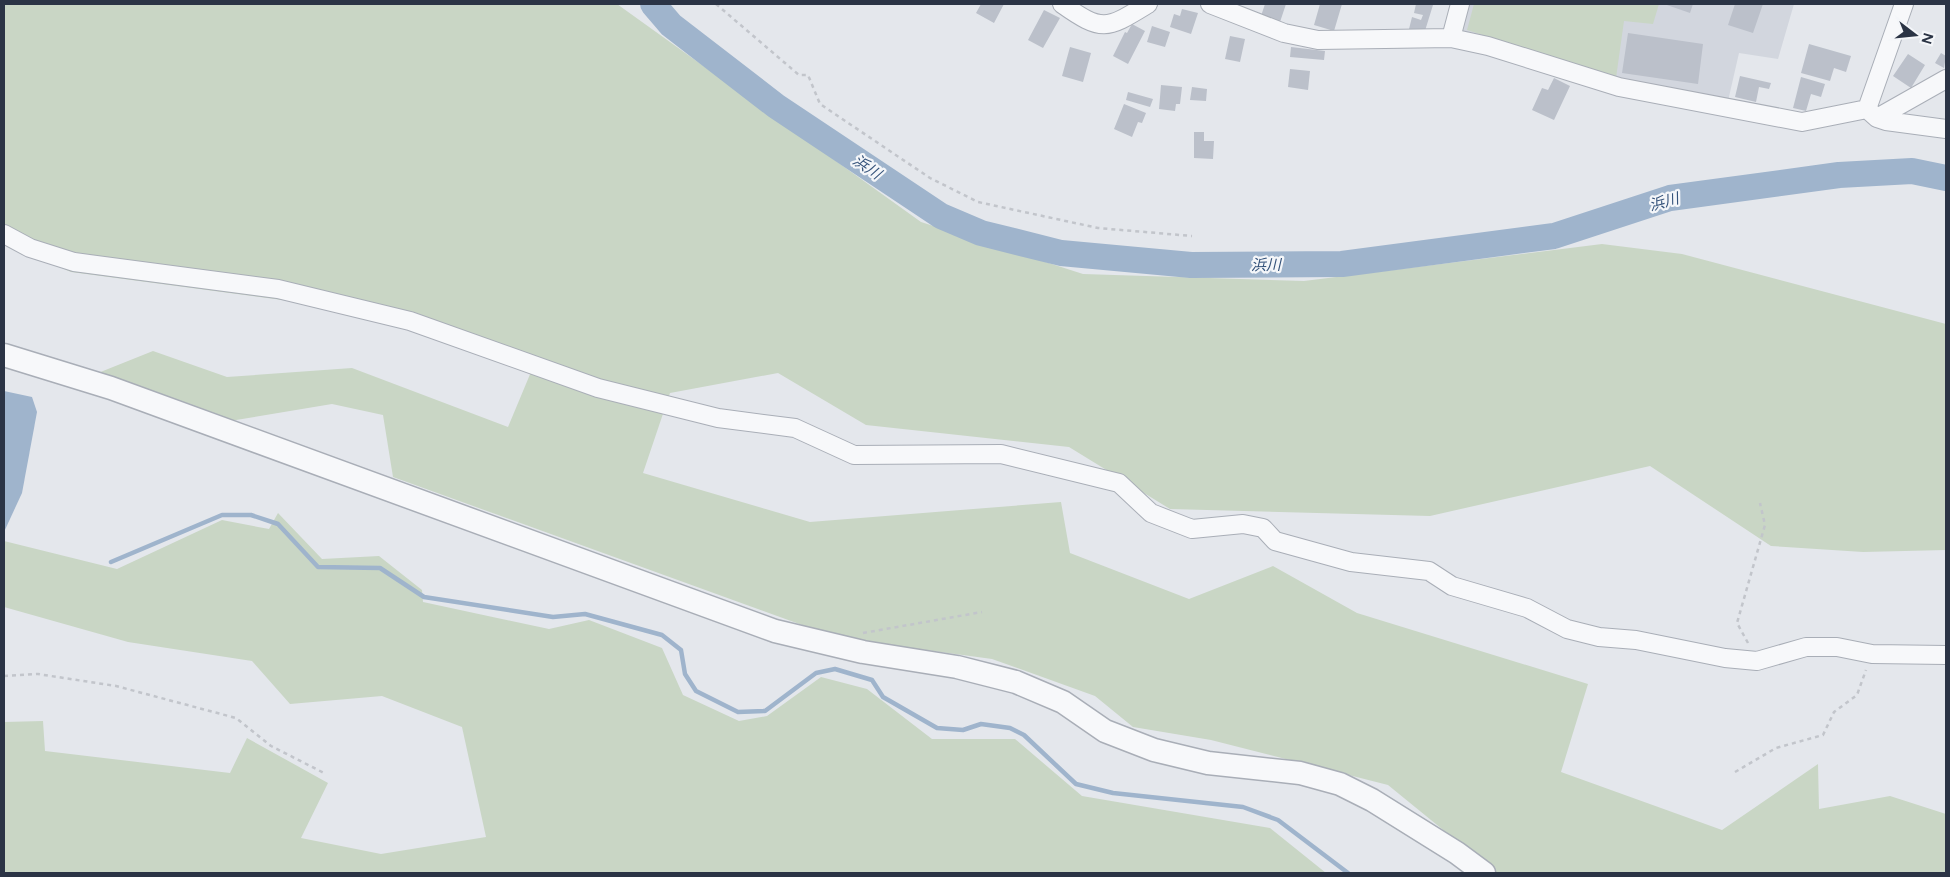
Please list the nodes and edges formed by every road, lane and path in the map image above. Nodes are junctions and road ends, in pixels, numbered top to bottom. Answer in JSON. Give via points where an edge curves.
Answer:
{"nodes":[{"id":1,"x":716,"y":4,"type":"edge"},
{"id":2,"x":1062,"y":4,"type":"edge"},
{"id":3,"x":1148,"y":4,"type":"edge"},
{"id":4,"x":1210,"y":4,"type":"edge"},
{"id":5,"x":1460,"y":4,"type":"edge"},
{"id":6,"x":1904,"y":4,"type":"edge"},
{"id":7,"x":1451,"y":38,"type":"junction"},
{"id":8,"x":1946,"y":79,"type":"edge"},
{"id":9,"x":1872,"y":113,"type":"junction"},
{"id":10,"x":1946,"y":129,"type":"edge"},
{"id":11,"x":4,"y":234,"type":"edge"},
{"id":12,"x":1192,"y":236,"type":"dead end"},
{"id":13,"x":4,"y":355,"type":"edge"},
{"id":14,"x":1760,"y":503,"type":"dead end"},
{"id":15,"x":982,"y":612,"type":"dead end"},
{"id":16,"x":863,"y":633,"type":"dead end"},
{"id":17,"x":1872,"y":654,"type":"junction"},
{"id":18,"x":1946,"y":655,"type":"edge"},
{"id":19,"x":1757,"y":661,"type":"junction"},
{"id":20,"x":4,"y":676,"type":"edge"},
{"id":21,"x":1735,"y":772,"type":"dead end"},
{"id":22,"x":326,"y":774,"type":"dead end"},
{"id":23,"x":1484,"y":873,"type":"edge"}],
"edges":[{"from":1,"to":12,"type":"path","via":[[799,75],[808,75],[820,104],[930,178],[978,202],[1098,228]]},
{"from":2,"to":3,"type":"street","via":[[1080,17],[1103,26],[1116,24]]},
{"from":4,"to":7,"type":"street","via":[[1284,33],[1318,40]]},
{"from":5,"to":7,"type":"street"},
{"from":6,"to":9,"type":"street"},
{"from":7,"to":9,"type":"street","via":[[1488,46],[1619,87],[1802,122]]},
{"from":8,"to":9,"type":"street"},
{"from":9,"to":10,"type":"street","via":[[1886,121]]},
{"from":11,"to":19,"type":"street","via":[[30,248],[74,262],[278,289],[410,321],[598,388],[718,418],[795,428],[854,455],[1001,454],[1119,483],[1151,513],[1192,528],[1243,524],[1263,528],[1275,541],[1352,562],[1429,571],[1452,586],[1527,608],[1567,629],[1599,637],[1636,640],[1725,658]]},
{"from":13,"to":23,"type":"street","via":[[111,388],[775,631],[863,652],[958,666],[1016,682],[1063,702],[1105,731],[1154,750],[1208,763],[1300,773],[1340,784],[1457,852]]},
{"from":14,"to":19,"type":"path","via":[[1765,525],[1736,623]]},
{"from":15,"to":16,"type":"path"},
{"from":17,"to":18,"type":"street"},
{"from":17,"to":19,"type":"street","via":[[1838,647],[1806,647]]},
{"from":17,"to":21,"type":"path","via":[[1857,695],[1834,712],[1823,735],[1776,748]]},
{"from":20,"to":22,"type":"path","via":[[38,674],[116,686],[236,718],[271,746]]}]}
